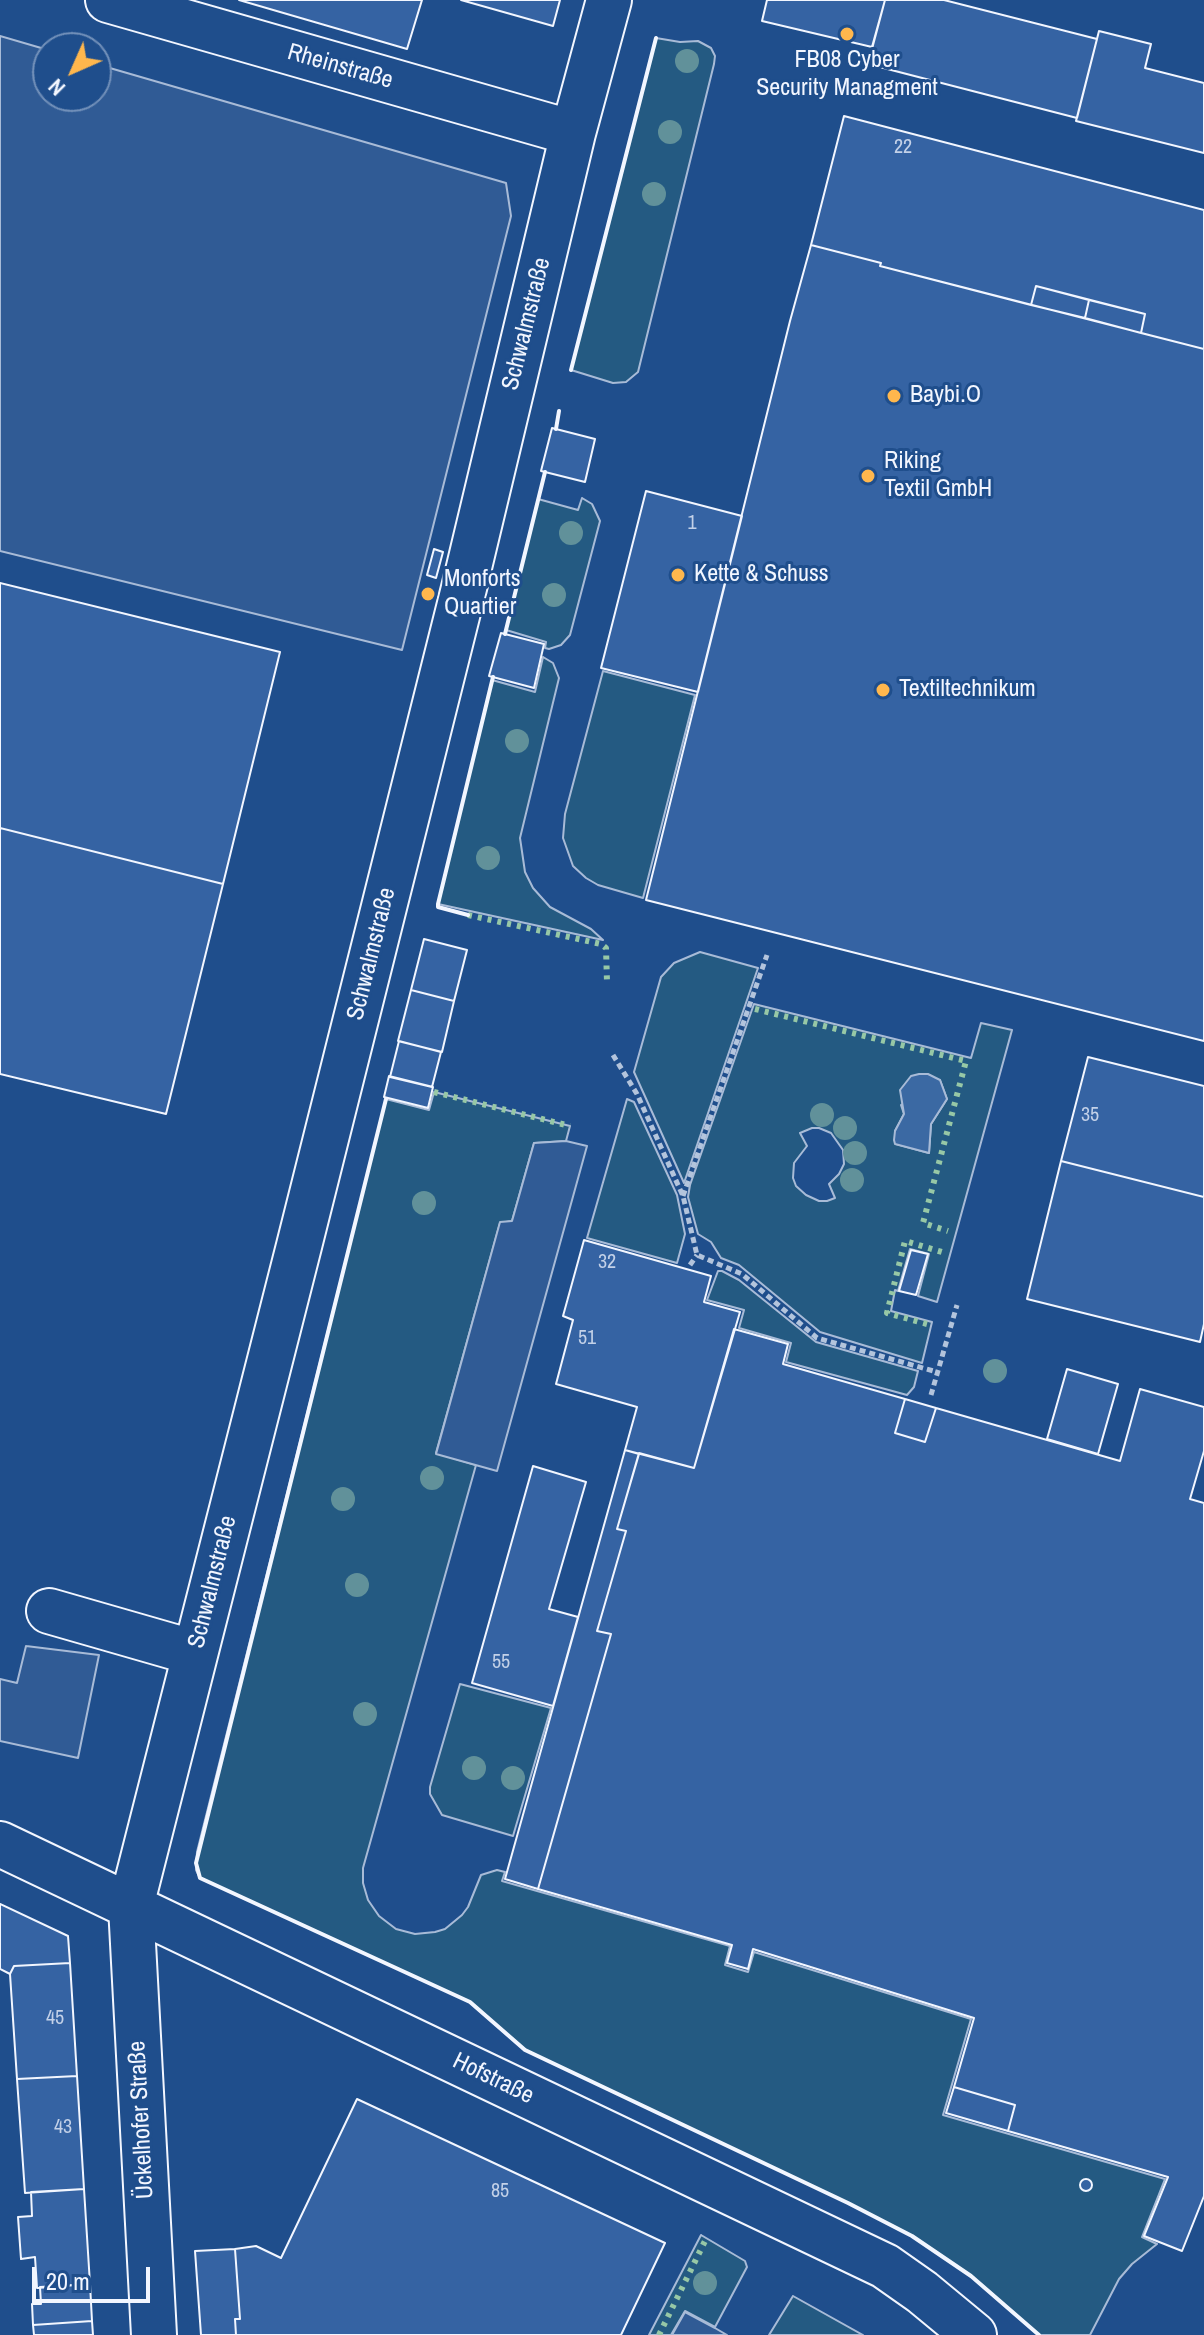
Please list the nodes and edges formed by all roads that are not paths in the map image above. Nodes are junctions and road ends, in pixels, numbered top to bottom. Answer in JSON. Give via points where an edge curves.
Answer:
{"nodes":[{"id":1,"x":108,"y":0,"type":"edge"},
{"id":2,"x":609,"y":0,"type":"edge"},
{"id":3,"x":573,"y":133,"type":"junction"},
{"id":4,"x":49,"y":1611,"type":"dead end"},
{"id":5,"x":195,"y":1653,"type":"junction"},
{"id":6,"x":0,"y":1844,"type":"edge"},
{"id":7,"x":131,"y":1906,"type":"junction"},
{"id":8,"x":154,"y":2335,"type":"edge"},
{"id":9,"x":974,"y":2335,"type":"edge"}],
"edges":[{"from":1,"to":3,"type":"street","name":"Rheinstraße"},
{"from":2,"to":3,"type":"street","name":"Schwalmstraße"},
{"from":3,"to":5,"type":"street","name":"Schwalmstraße"},
{"from":4,"to":5,"type":"street"},
{"from":5,"to":7,"type":"street","name":"Schwalmstraße"},
{"from":6,"to":7,"type":"street","name":"Hofstraße"},
{"from":7,"to":8,"type":"street","name":"Ückelhofer Straße"},
{"from":7,"to":9,"type":"street","name":"Hofstraße","via":[[885,2266]]}]}
